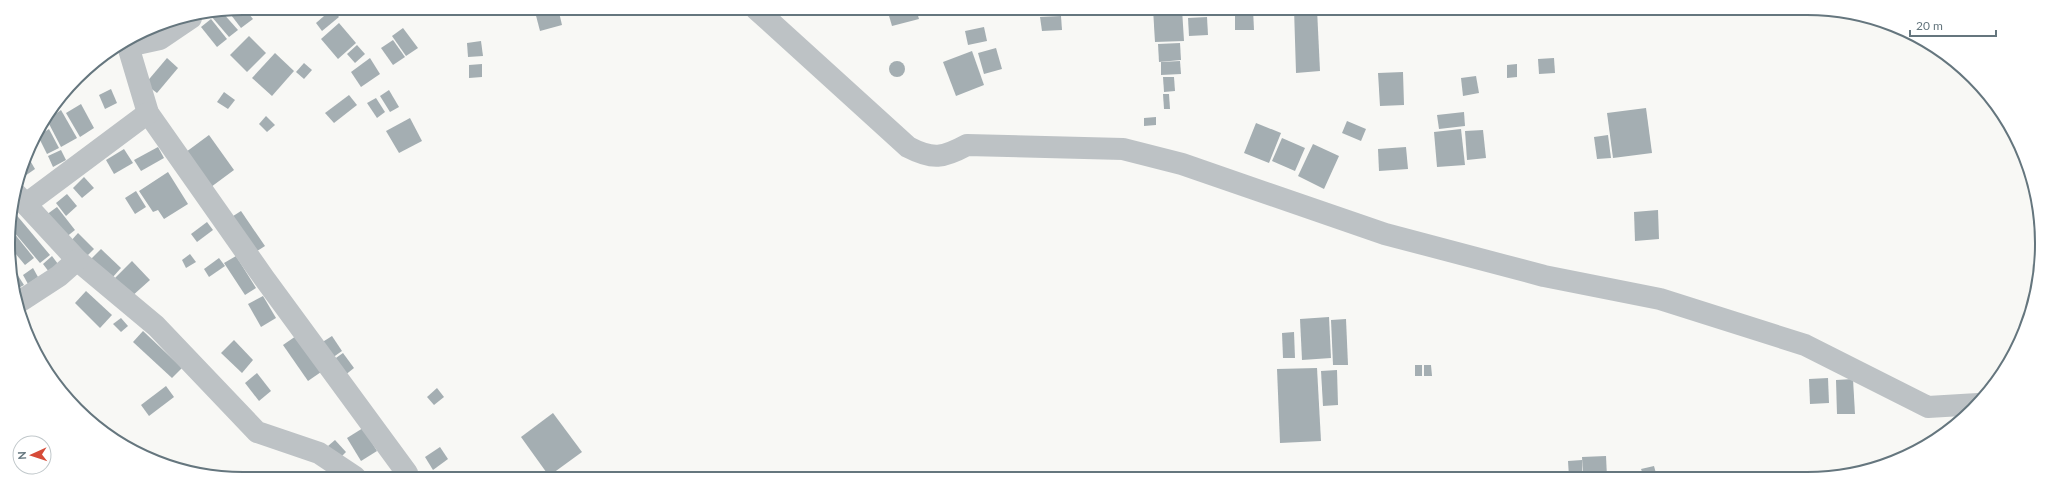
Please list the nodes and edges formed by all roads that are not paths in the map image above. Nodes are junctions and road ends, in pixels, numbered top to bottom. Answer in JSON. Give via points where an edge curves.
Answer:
{"nodes":[{"id":1,"x":763,"y":15,"type":"edge"},
{"id":2,"x":184,"y":23,"type":"edge"},
{"id":3,"x":134,"y":43,"type":"edge"},
{"id":4,"x":128,"y":47,"type":"edge"},
{"id":5,"x":148,"y":113,"type":"junction"},
{"id":6,"x":22,"y":200,"type":"edge"},
{"id":7,"x":77,"y":260,"type":"junction"},
{"id":8,"x":22,"y":300,"type":"edge"},
{"id":9,"x":1968,"y":405,"type":"edge"},
{"id":10,"x":348,"y":472,"type":"edge"},
{"id":11,"x":406,"y":472,"type":"edge"}],
"edges":[{"from":1,"to":9,"type":"street","via":[[908,147],[925,156],[949,155],[967,146],[1123,149],[1152,155],[1385,234],[1544,276],[1660,299],[1805,345],[1928,407]]},
{"from":2,"to":3,"type":"street","via":[[160,40]]},
{"from":4,"to":5,"type":"street"},
{"from":5,"to":6,"type":"street"},
{"from":5,"to":11,"type":"street"},
{"from":6,"to":7,"type":"street"},
{"from":7,"to":8,"type":"street","via":[[59,276]]},
{"from":7,"to":10,"type":"street","via":[[156,326],[257,432],[319,453]]}]}
